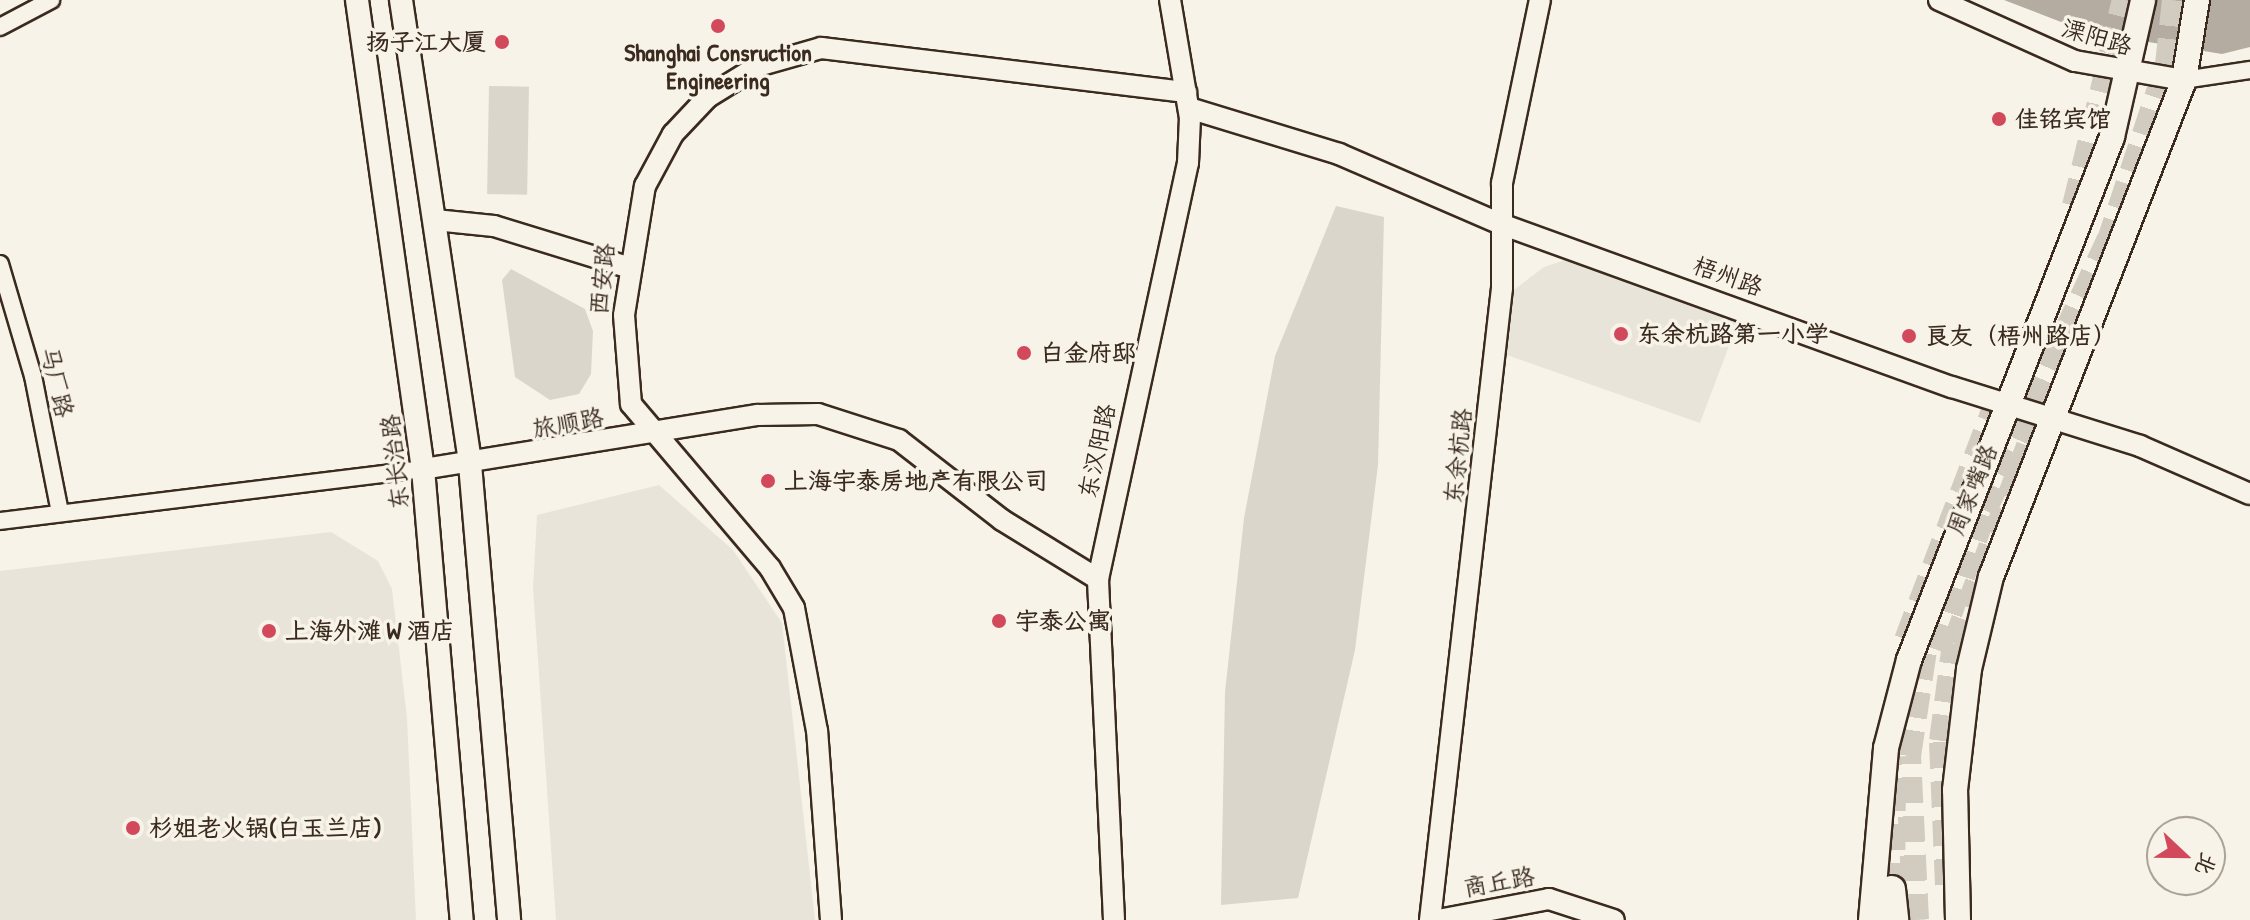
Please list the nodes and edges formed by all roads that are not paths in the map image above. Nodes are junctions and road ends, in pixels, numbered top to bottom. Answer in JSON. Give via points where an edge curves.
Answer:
{"nodes":[{"id":1,"x":51,"y":0,"type":"edge"},
{"id":2,"x":357,"y":0,"type":"edge"},
{"id":3,"x":401,"y":0,"type":"edge"},
{"id":4,"x":1170,"y":0,"type":"edge"},
{"id":5,"x":1540,"y":0,"type":"edge"},
{"id":6,"x":1939,"y":0,"type":"edge"},
{"id":7,"x":2143,"y":0,"type":"edge"},
{"id":8,"x":2197,"y":0,"type":"edge"},
{"id":9,"x":0,"y":27,"type":"edge"},
{"id":10,"x":2250,"y":70,"type":"edge"},
{"id":11,"x":2186,"y":71,"type":"junction"},
{"id":12,"x":2131,"y":75,"type":"junction"},
{"id":13,"x":1187,"y":100,"type":"junction"},
{"id":14,"x":435,"y":220,"type":"junction"},
{"id":15,"x":1501,"y":224,"type":"junction"},
{"id":16,"x":0,"y":264,"type":"edge"},
{"id":17,"x":627,"y":267,"type":"junction"},
{"id":18,"x":2007,"y":401,"type":"junction"},
{"id":19,"x":2055,"y":418,"type":"junction"},
{"id":20,"x":652,"y":436,"type":"junction"},
{"id":21,"x":470,"y":464,"type":"junction"},
{"id":22,"x":423,"y":469,"type":"junction"},
{"id":23,"x":2250,"y":494,"type":"edge"},
{"id":24,"x":60,"y":512,"type":"junction"},
{"id":25,"x":0,"y":521,"type":"edge"},
{"id":26,"x":1098,"y":579,"type":"junction"},
{"id":27,"x":1892,"y":889,"type":"tunnel mouth"},
{"id":28,"x":462,"y":920,"type":"edge"},
{"id":29,"x":509,"y":920,"type":"edge"},
{"id":30,"x":831,"y":920,"type":"edge"},
{"id":31,"x":1114,"y":920,"type":"edge"},
{"id":32,"x":1430,"y":920,"type":"edge"},
{"id":33,"x":1438,"y":920,"type":"edge"},
{"id":34,"x":1614,"y":920,"type":"edge"},
{"id":35,"x":1871,"y":920,"type":"edge"},
{"id":36,"x":1895,"y":920,"type":"edge"},
{"id":37,"x":1958,"y":920,"type":"edge"}],
"edges":[{"from":1,"to":9,"type":"street"},
{"from":2,"to":22,"type":"main road","name":"东长治路"},
{"from":3,"to":14,"type":"main road"},
{"from":4,"to":13,"type":"street","name":"东汉阳路"},
{"from":5,"to":15,"type":"street","name":"东余杭路","via":[[1516,95]]},
{"from":6,"to":12,"type":"street","name":"溧阳路","via":[[2061,55]]},
{"from":7,"to":12,"type":"main road","name":"周家嘴路"},
{"from":8,"to":11,"type":"main road","name":"周家嘴路"},
{"from":10,"to":11,"type":"street","name":"溧阳路"},
{"from":11,"to":12,"type":"street","name":"溧阳路"},
{"from":11,"to":19,"type":"main road","name":"周家嘴路"},
{"from":12,"to":18,"type":"main road","name":"周家嘴路","via":[[2081,222]]},
{"from":13,"to":15,"type":"street","name":"梧州路","via":[[1339,154]]},
{"from":13,"to":17,"type":"street","name":"西安路","via":[[857,48],[785,55],[728,82],[673,134],[645,186]]},
{"from":13,"to":26,"type":"street","name":"东汉阳路","via":[[1188,163]]},
{"from":14,"to":17,"type":"street","via":[[494,226]]},
{"from":14,"to":21,"type":"main road"},
{"from":15,"to":18,"type":"street","name":"梧州路"},
{"from":15,"to":32,"type":"street","name":"东余杭路","via":[[1502,288]]},
{"from":16,"to":24,"type":"street","name":"马厂路","via":[[33,376]]},
{"from":17,"to":20,"type":"street","name":"西安路","via":[[624,375],[631,404]]},
{"from":18,"to":19,"type":"street","name":"梧州路"},
{"from":18,"to":35,"type":"main road","name":"周家嘴路","via":[[1899,695],[1878,802]]},
{"from":19,"to":23,"type":"street","name":"梧州路"},
{"from":19,"to":37,"type":"main road","name":"周家嘴路","via":[[1991,577],[1969,669],[1955,790]]},
{"from":20,"to":21,"type":"street","name":"旅顺路"},
{"from":20,"to":26,"type":"street","name":"旅顺路","via":[[782,413],[854,420],[899,440],[1002,520]]},
{"from":20,"to":30,"type":"street","name":"西安路","via":[[770,568],[794,608],[817,731]]},
{"from":21,"to":22,"type":"street","name":"旅顺路"},
{"from":21,"to":29,"type":"main road"},
{"from":22,"to":24,"type":"street","name":"旅顺路"},
{"from":22,"to":28,"type":"main road","name":"东长治路"},
{"from":24,"to":25,"type":"street","name":"旅顺路"},
{"from":26,"to":31,"type":"street","name":"东汉阳路"},
{"from":27,"to":36,"type":"highway"},
{"from":33,"to":34,"type":"street","name":"商丘路","via":[[1549,899]]}]}
